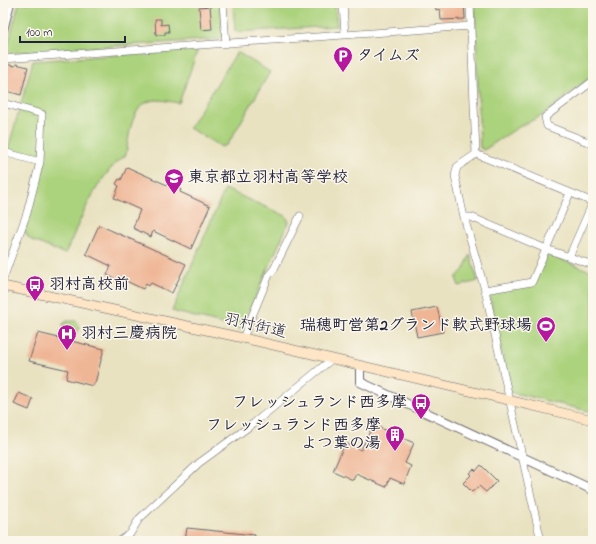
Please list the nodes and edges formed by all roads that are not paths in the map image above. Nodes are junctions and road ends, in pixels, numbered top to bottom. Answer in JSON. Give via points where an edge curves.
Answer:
{"nodes":[{"id":1,"x":223,"y":3,"type":"edge"},
{"id":2,"x":343,"y":3,"type":"edge"},
{"id":3,"x":470,"y":3,"type":"edge"},
{"id":4,"x":8,"y":5,"type":"edge"},
{"id":5,"x":471,"y":26,"type":"junction"},
{"id":6,"x":3,"y":30,"type":"edge"},
{"id":7,"x":345,"y":34,"type":"junction"},
{"id":8,"x":226,"y":44,"type":"junction"},
{"id":9,"x":3,"y":60,"type":"edge"},
{"id":10,"x":591,"y":85,"type":"edge"},
{"id":11,"x":3,"y":103,"type":"edge"},
{"id":12,"x":593,"y":144,"type":"edge"},
{"id":13,"x":3,"y":152,"type":"edge"},
{"id":14,"x":476,"y":154,"type":"junction"},
{"id":15,"x":40,"y":162,"type":"junction"},
{"id":16,"x":570,"y":193,"type":"junction"},
{"id":17,"x":593,"y":202,"type":"edge"},
{"id":18,"x":300,"y":216,"type":"dead end"},
{"id":19,"x":464,"y":217,"type":"junction"},
{"id":20,"x":546,"y":249,"type":"junction"},
{"id":21,"x":570,"y":257,"type":"junction"},
{"id":22,"x":593,"y":265,"type":"edge"},
{"id":23,"x":3,"y":279,"type":"edge"},
{"id":24,"x":3,"y":286,"type":"edge"},
{"id":25,"x":485,"y":290,"type":"junction"},
{"id":26,"x":243,"y":338,"type":"junction"},
{"id":27,"x":332,"y":359,"type":"junction"},
{"id":28,"x":360,"y":366,"type":"junction"},
{"id":29,"x":510,"y":400,"type":"junction"},
{"id":30,"x":593,"y":420,"type":"edge"},
{"id":31,"x":522,"y":458,"type":"junction"},
{"id":32,"x":593,"y":490,"type":"edge"},
{"id":33,"x":120,"y":541,"type":"edge"},
{"id":34,"x":541,"y":541,"type":"edge"}],
"edges":[{"from":1,"to":8,"type":"street"},
{"from":2,"to":7,"type":"street"},
{"from":3,"to":5,"type":"street"},
{"from":4,"to":6,"type":"street"},
{"from":5,"to":7,"type":"street"},
{"from":5,"to":14,"type":"street"},
{"from":7,"to":8,"type":"street"},
{"from":8,"to":9,"type":"street"},
{"from":10,"to":12,"type":"street","via":[[546,116],[547,126]]},
{"from":11,"to":15,"type":"street","via":[[42,114]]},
{"from":13,"to":15,"type":"street"},
{"from":14,"to":16,"type":"street"},
{"from":14,"to":19,"type":"street","via":[[457,167],[455,176]]},
{"from":15,"to":23,"type":"street","via":[[27,213]]},
{"from":16,"to":17,"type":"street"},
{"from":16,"to":20,"type":"street"},
{"from":17,"to":21,"type":"street"},
{"from":18,"to":26,"type":"street","via":[[274,270],[269,275]]},
{"from":19,"to":20,"type":"street","via":[[471,217]]},
{"from":19,"to":25,"type":"street"},
{"from":20,"to":21,"type":"street"},
{"from":20,"to":25,"type":"street","via":[[532,282]]},
{"from":21,"to":22,"type":"street"},
{"from":24,"to":26,"type":"main road","name":"羽村街道"},
{"from":25,"to":29,"type":"street"},
{"from":26,"to":27,"type":"main road","name":"羽村街道"},
{"from":27,"to":28,"type":"main road","name":"羽村街道"},
{"from":27,"to":33,"type":"street","via":[[254,423],[199,463],[139,519],[130,534]]},
{"from":28,"to":29,"type":"main road","name":"羽村街道"},
{"from":28,"to":31,"type":"street","via":[[360,382]]},
{"from":29,"to":30,"type":"main road","name":"羽村街道"},
{"from":29,"to":31,"type":"street"},
{"from":31,"to":32,"type":"street"},
{"from":31,"to":34,"type":"street"}]}
